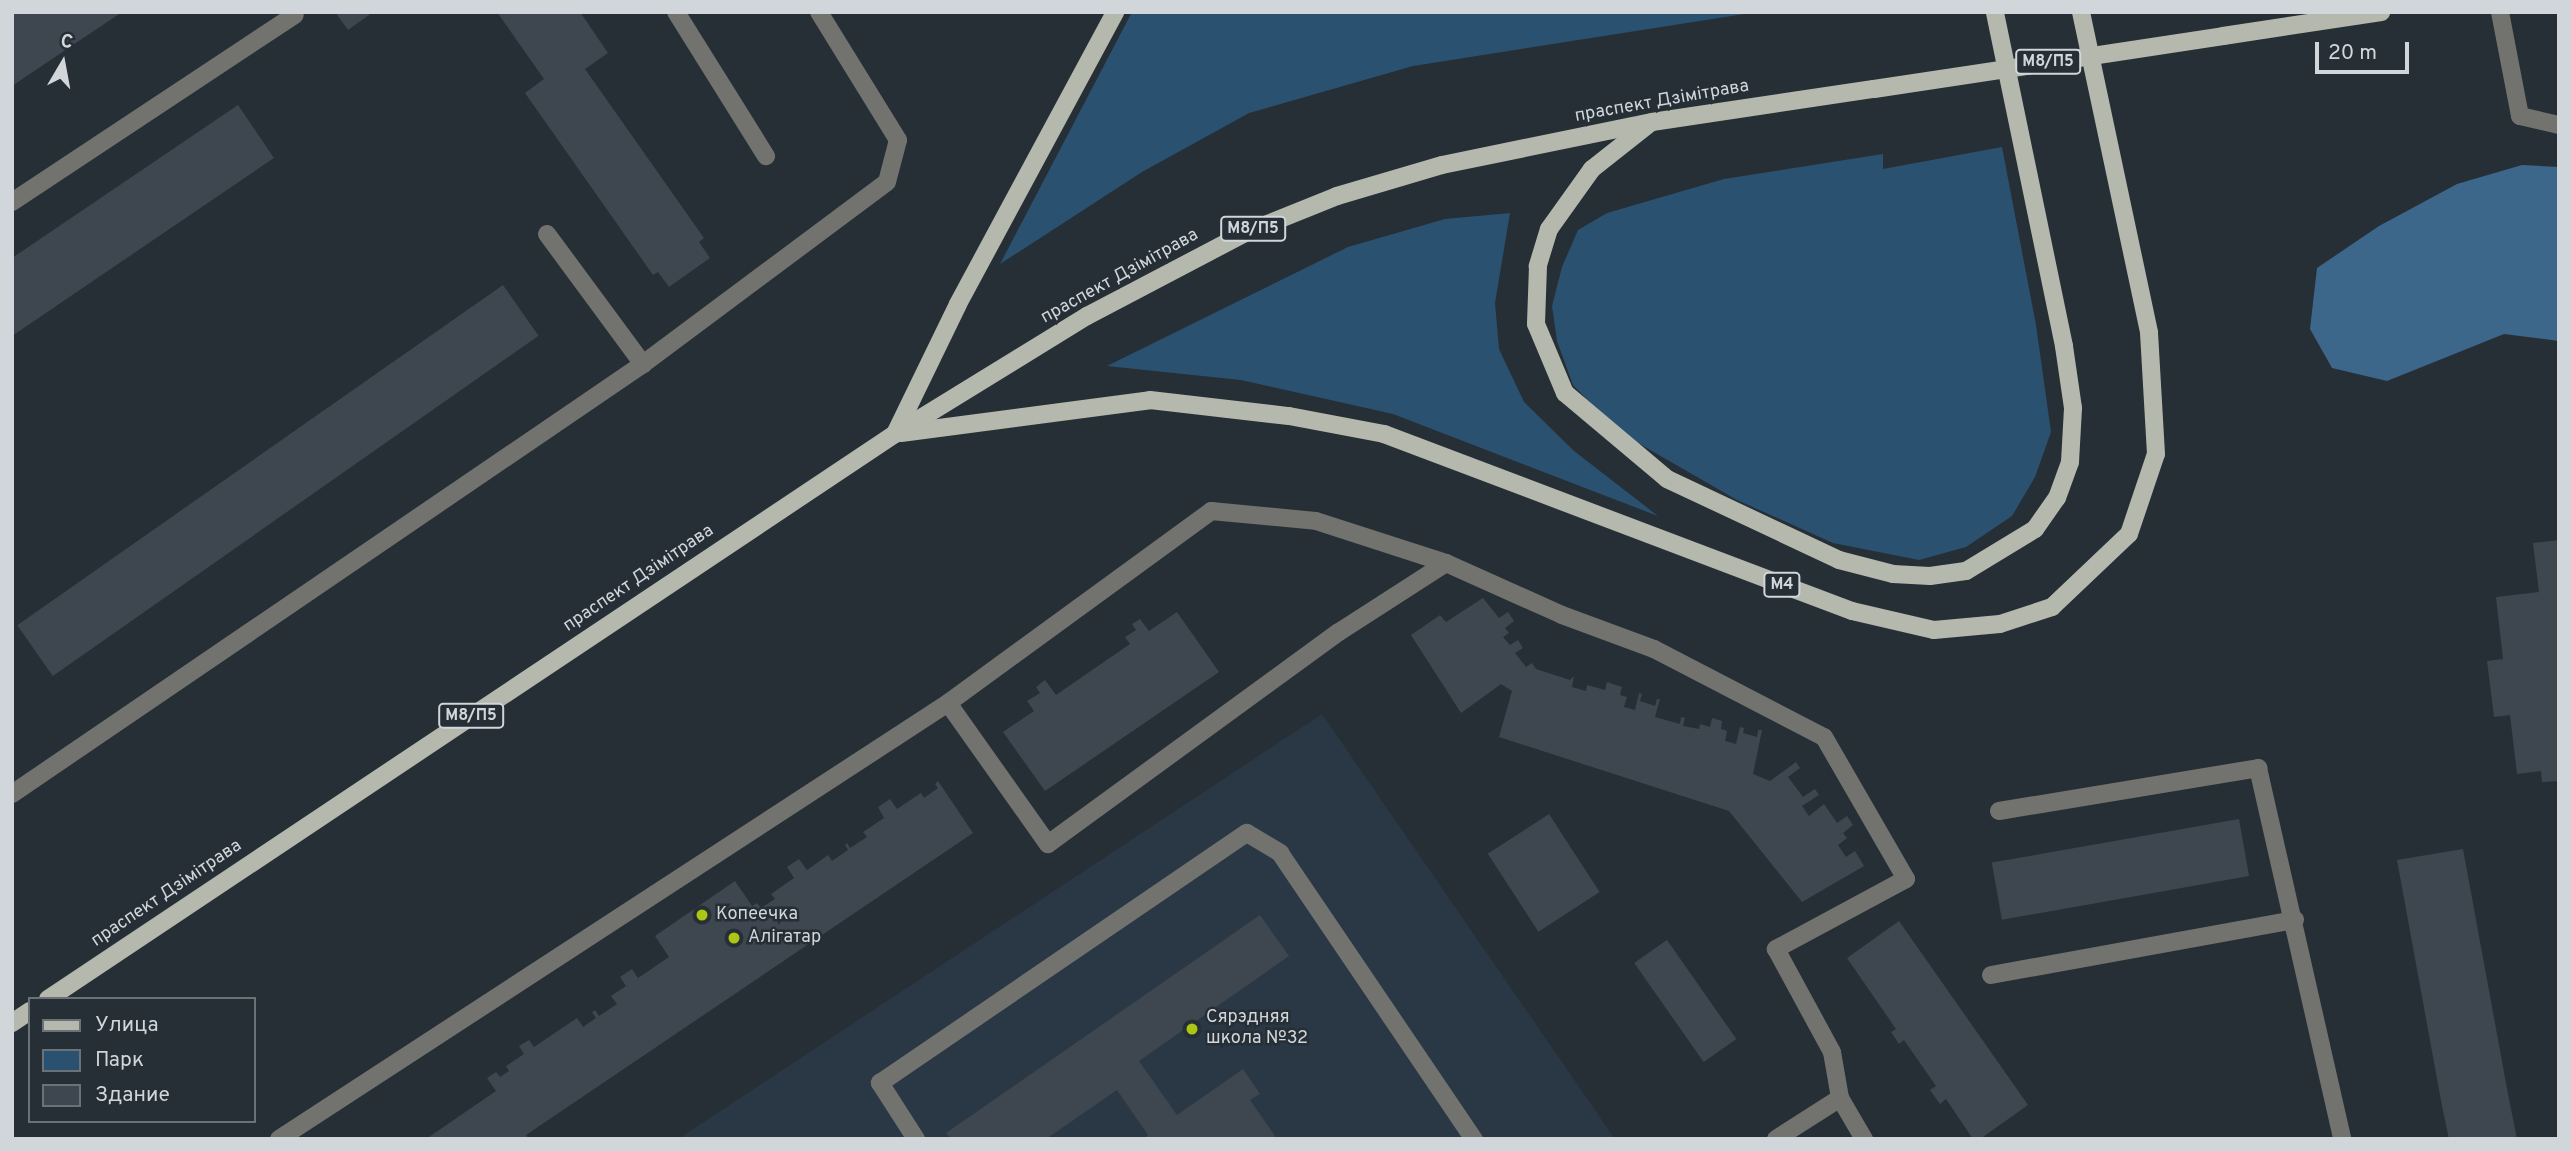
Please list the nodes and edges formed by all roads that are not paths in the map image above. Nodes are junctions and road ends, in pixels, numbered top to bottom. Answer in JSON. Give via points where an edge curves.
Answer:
{"nodes":[{"id":1,"x":676,"y":12,"type":"edge"},
{"id":2,"x":818,"y":12,"type":"edge"},
{"id":3,"x":1115,"y":12,"type":"edge"},
{"id":4,"x":1995,"y":12,"type":"edge"},
{"id":5,"x":2081,"y":12,"type":"edge"},
{"id":6,"x":2381,"y":12,"type":"edge"},
{"id":7,"x":2500,"y":12,"type":"edge"},
{"id":8,"x":295,"y":15,"type":"dead end"},
{"id":9,"x":1651,"y":122,"type":"junction"},
{"id":10,"x":2559,"y":125,"type":"edge"},
{"id":11,"x":766,"y":156,"type":"dead end"},
{"id":12,"x":12,"y":202,"type":"edge"},
{"id":13,"x":547,"y":234,"type":"dead end"},
{"id":14,"x":643,"y":364,"type":"junction"},
{"id":15,"x":895,"y":434,"type":"junction"},
{"id":16,"x":1446,"y":563,"type":"junction"},
{"id":17,"x":948,"y":703,"type":"junction"},
{"id":18,"x":12,"y":794,"type":"edge"},
{"id":19,"x":1999,"y":811,"type":"dead end"},
{"id":20,"x":2295,"y":920,"type":"junction"},
{"id":21,"x":1991,"y":975,"type":"dead end"},
{"id":22,"x":51,"y":997,"type":"edge"},
{"id":23,"x":28,"y":1012,"type":"edge"},
{"id":24,"x":12,"y":1023,"type":"edge"},
{"id":25,"x":1840,"y":1098,"type":"junction"},
{"id":26,"x":279,"y":1139,"type":"edge"},
{"id":27,"x":916,"y":1139,"type":"edge"},
{"id":28,"x":1474,"y":1139,"type":"edge"},
{"id":29,"x":1776,"y":1139,"type":"edge"},
{"id":30,"x":1864,"y":1139,"type":"edge"},
{"id":31,"x":2342,"y":1139,"type":"edge"}],
"edges":[{"from":1,"to":11,"type":"street"},
{"from":2,"to":14,"type":"street","via":[[898,141],[887,182]]},
{"from":3,"to":15,"type":"main road","via":[[958,304]]},
{"from":4,"to":9,"type":"main road","via":[[2073,408],[2070,461],[2057,498],[2035,529],[1966,571],[1930,576],[1893,574],[1839,560],[1667,479],[1565,393],[1536,324],[1538,266],[1549,229],[1592,169]]},
{"from":5,"to":15,"type":"main road","number":"М4","via":[[2149,332],[2156,454],[2129,534],[2052,607],[2000,624],[1934,630],[1852,611],[1384,434],[1289,416],[1150,400]]},
{"from":6,"to":9,"type":"main road","name":"праспект Дзімітрава","number":"М8/П5","bridge":true},
{"from":7,"to":10,"type":"street","via":[[2520,116]]},
{"from":8,"to":12,"type":"street"},
{"from":9,"to":15,"type":"main road","name":"праспект Дзімітрава","number":"М8/П5","via":[[1442,165],[1338,196],[1245,233],[1087,316]]},
{"from":13,"to":14,"type":"street"},
{"from":14,"to":18,"type":"street"},
{"from":15,"to":22,"type":"main road","name":"праспект Дзімітрава","number":"М8/П5"},
{"from":16,"to":17,"type":"street","via":[[1316,521],[1211,511]]},
{"from":16,"to":17,"type":"street","via":[[1339,632],[1048,844]]},
{"from":16,"to":25,"type":"street","via":[[1562,615],[1654,649],[1824,737],[1906,879],[1776,949],[1832,1052]]},
{"from":17,"to":26,"type":"street"},
{"from":19,"to":20,"type":"street","via":[[2259,768]]},
{"from":20,"to":21,"type":"street"},
{"from":20,"to":31,"type":"street"},
{"from":23,"to":24,"type":"main road"},
{"from":25,"to":29,"type":"street"},
{"from":25,"to":30,"type":"street"},
{"from":27,"to":28,"type":"street","via":[[880,1083],[1247,833],[1280,853]]}]}
